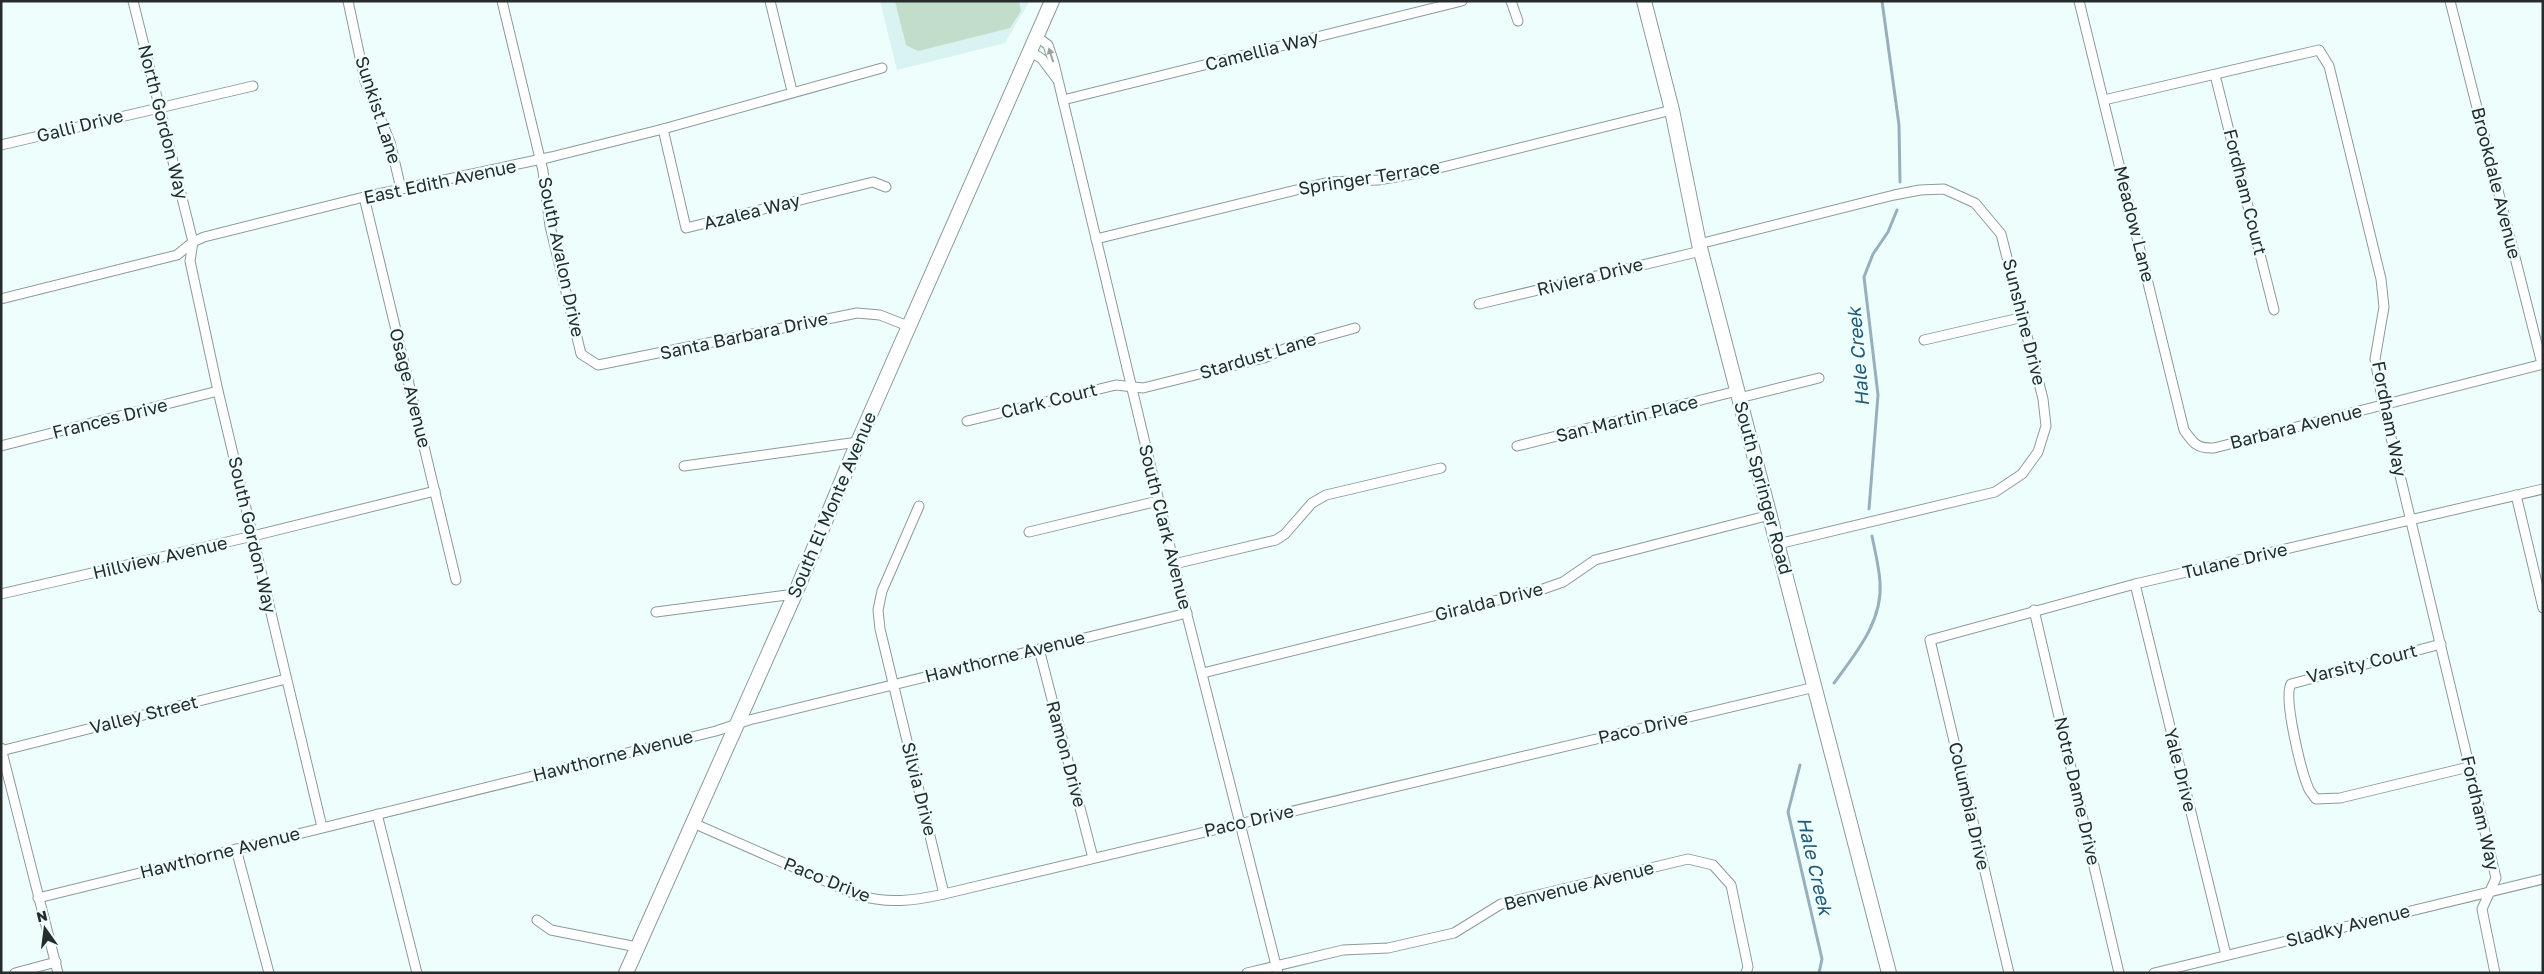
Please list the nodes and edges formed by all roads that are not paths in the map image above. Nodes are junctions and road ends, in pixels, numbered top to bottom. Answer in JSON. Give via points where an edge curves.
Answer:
{"nodes":[{"id":1,"x":133,"y":1,"type":"edge"},
{"id":2,"x":348,"y":1,"type":"edge"},
{"id":3,"x":502,"y":1,"type":"edge"},
{"id":4,"x":770,"y":1,"type":"edge"},
{"id":5,"x":1052,"y":1,"type":"edge"},
{"id":6,"x":1462,"y":1,"type":"edge"},
{"id":7,"x":1512,"y":1,"type":"edge"},
{"id":8,"x":1644,"y":1,"type":"edge"},
{"id":9,"x":2079,"y":1,"type":"edge"},
{"id":10,"x":2450,"y":1,"type":"edge"},
{"id":11,"x":1518,"y":21,"type":"dead end"},
{"id":12,"x":1036,"y":36,"type":"junction"},
{"id":13,"x":1030,"y":52,"type":"junction"},
{"id":14,"x":882,"y":68,"type":"dead end"},
{"id":15,"x":2215,"y":74,"type":"junction"},
{"id":16,"x":1058,"y":80,"type":"junction"},
{"id":17,"x":253,"y":86,"type":"dead end"},
{"id":18,"x":792,"y":92,"type":"junction"},
{"id":19,"x":1062,"y":100,"type":"junction"},
{"id":20,"x":2104,"y":100,"type":"junction"},
{"id":21,"x":159,"y":107,"type":"junction"},
{"id":22,"x":1672,"y":110,"type":"junction"},
{"id":23,"x":663,"y":129,"type":"junction"},
{"id":24,"x":1,"y":146,"type":"edge"},
{"id":25,"x":540,"y":160,"type":"junction"},
{"id":26,"x":886,"y":187,"type":"dead end"},
{"id":27,"x":402,"y":189,"type":"junction"},
{"id":28,"x":364,"y":197,"type":"junction"},
{"id":29,"x":1096,"y":239,"type":"junction"},
{"id":30,"x":192,"y":242,"type":"junction"},
{"id":31,"x":1700,"y":248,"type":"junction"},
{"id":32,"x":1,"y":300,"type":"edge"},
{"id":33,"x":1479,"y":304,"type":"dead end"},
{"id":34,"x":2274,"y":310,"type":"dead end"},
{"id":35,"x":2024,"y":317,"type":"junction"},
{"id":36,"x":908,"y":326,"type":"junction"},
{"id":37,"x":1356,"y":328,"type":"dead end"},
{"id":38,"x":1924,"y":340,"type":"dead end"},
{"id":39,"x":581,"y":354,"type":"joint"},
{"id":40,"x":2542,"y":364,"type":"edge"},
{"id":41,"x":1819,"y":378,"type":"dead end"},
{"id":42,"x":1130,"y":387,"type":"junction"},
{"id":43,"x":218,"y":391,"type":"junction"},
{"id":44,"x":1738,"y":395,"type":"junction"},
{"id":45,"x":2383,"y":404,"type":"junction"},
{"id":46,"x":967,"y":421,"type":"dead end"},
{"id":47,"x":858,"y":442,"type":"junction"},
{"id":48,"x":2194,"y":445,"type":"joint"},
{"id":49,"x":1,"y":446,"type":"edge"},
{"id":50,"x":1517,"y":446,"type":"dead end"},
{"id":51,"x":684,"y":466,"type":"dead end"},
{"id":52,"x":1441,"y":468,"type":"dead end"},
{"id":53,"x":2543,"y":489,"type":"edge"},
{"id":54,"x":435,"y":491,"type":"junction"},
{"id":55,"x":2516,"y":495,"type":"junction"},
{"id":56,"x":1158,"y":501,"type":"junction"},
{"id":57,"x":919,"y":506,"type":"dead end"},
{"id":58,"x":1770,"y":515,"type":"junction"},
{"id":59,"x":2411,"y":520,"type":"junction"},
{"id":60,"x":1029,"y":532,"type":"dead end"},
{"id":61,"x":253,"y":536,"type":"junction"},
{"id":62,"x":1778,"y":544,"type":"junction"},
{"id":63,"x":1174,"y":564,"type":"junction"},
{"id":64,"x":456,"y":580,"type":"dead end"},
{"id":65,"x":2135,"y":584,"type":"junction"},
{"id":66,"x":1,"y":594,"type":"edge"},
{"id":67,"x":795,"y":594,"type":"junction"},
{"id":68,"x":2543,"y":608,"type":"edge"},
{"id":69,"x":2034,"y":610,"type":"junction"},
{"id":70,"x":656,"y":612,"type":"dead end"},
{"id":71,"x":1187,"y":613,"type":"junction"},
{"id":72,"x":1930,"y":640,"type":"joint"},
{"id":73,"x":2441,"y":644,"type":"junction"},
{"id":74,"x":1039,"y":649,"type":"junction"},
{"id":75,"x":1203,"y":673,"type":"junction"},
{"id":76,"x":286,"y":679,"type":"junction"},
{"id":77,"x":893,"y":684,"type":"junction"},
{"id":78,"x":1814,"y":687,"type":"junction"},
{"id":79,"x":736,"y":725,"type":"junction"},
{"id":80,"x":2,"y":750,"type":"edge"},
{"id":81,"x":2469,"y":767,"type":"junction"},
{"id":82,"x":377,"y":814,"type":"junction"},
{"id":83,"x":693,"y":823,"type":"junction"},
{"id":84,"x":1239,"y":824,"type":"junction"},
{"id":85,"x":322,"y":827,"type":"junction"},
{"id":86,"x":236,"y":849,"type":"junction"},
{"id":87,"x":1093,"y":858,"type":"junction"},
{"id":88,"x":2543,"y":879,"type":"edge"},
{"id":89,"x":2492,"y":892,"type":"junction"},
{"id":90,"x":944,"y":894,"type":"junction"},
{"id":91,"x":38,"y":898,"type":"junction"},
{"id":92,"x":537,"y":920,"type":"dead end"},
{"id":93,"x":637,"y":947,"type":"junction"},
{"id":94,"x":2226,"y":955,"type":"junction"},
{"id":95,"x":56,"y":962,"type":"junction"},
{"id":96,"x":1277,"y":969,"type":"edge"},
{"id":97,"x":15,"y":973,"type":"edge"},
{"id":98,"x":58,"y":973,"type":"edge"},
{"id":99,"x":269,"y":973,"type":"edge"},
{"id":100,"x":418,"y":973,"type":"edge"},
{"id":101,"x":626,"y":973,"type":"edge"},
{"id":102,"x":1247,"y":973,"type":"edge"},
{"id":103,"x":1746,"y":973,"type":"edge"},
{"id":104,"x":1889,"y":973,"type":"edge"},
{"id":105,"x":2009,"y":973,"type":"edge"},
{"id":106,"x":2120,"y":973,"type":"edge"},
{"id":107,"x":2154,"y":973,"type":"edge"},
{"id":108,"x":2495,"y":973,"type":"edge"}],
"edges":[{"from":1,"to":21,"type":"street","name":"North Gordon Way"},
{"from":2,"to":27,"type":"street","name":"Sunkist Lane","via":[[365,81],[390,142]]},
{"from":3,"to":25,"type":"street","name":"South Avalon Drive"},
{"from":4,"to":18,"type":"street"},
{"from":5,"to":12,"type":"main road","name":"South El Monte Avenue"},
{"from":6,"to":19,"type":"street","name":"Camellia Way"},
{"from":7,"to":11,"type":"street"},
{"from":8,"to":22,"type":"main road","name":"South Springer Road"},
{"from":9,"to":20,"type":"street","name":"Meadow Lane"},
{"from":10,"to":40,"type":"street","name":"Brookdale Avenue"},
{"from":12,"to":13,"type":"main road","name":"South El Monte Avenue"},
{"from":16,"to":12,"type":"street","name":"South Clark Avenue","one_way":true,"via":[[1048,45]]},
{"from":13,"to":16,"type":"street","name":"South Clark Avenue","via":[[1042,60]]},
{"from":13,"to":36,"type":"main road","name":"South El Monte Avenue"},
{"from":14,"to":18,"type":"street","name":"East Edith Avenue"},
{"from":15,"to":20,"type":"street","name":"Fordham Way"},
{"from":15,"to":34,"type":"street","name":"Fordham Court"},
{"from":15,"to":45,"type":"street","name":"Fordham Way","via":[[2318,50],[2329,66],[2382,279],[2384,307],[2375,359]]},
{"from":16,"to":19,"type":"street","name":"South Clark Avenue"},
{"from":17,"to":21,"type":"street","name":"Galli Drive"},
{"from":18,"to":23,"type":"street","name":"East Edith Avenue"},
{"from":19,"to":29,"type":"street","name":"South Clark Avenue"},
{"from":20,"to":48,"type":"street","name":"Meadow Lane","via":[[2184,430]]},
{"from":21,"to":24,"type":"street","name":"Galli Drive"},
{"from":21,"to":30,"type":"street","name":"North Gordon Way"},
{"from":22,"to":29,"type":"street","name":"Springer Terrace","via":[[1419,172],[1378,180],[1329,182]]},
{"from":22,"to":31,"type":"main road","name":"South Springer Road"},
{"from":23,"to":25,"type":"street","name":"East Edith Avenue"},
{"from":23,"to":26,"type":"street","name":"Azalea Way","via":[[686,228],[873,182]]},
{"from":25,"to":27,"type":"street","name":"East Edith Avenue"},
{"from":25,"to":39,"type":"street","name":"South Avalon Drive","via":[[550,226]]},
{"from":27,"to":28,"type":"street","name":"East Edith Avenue"},
{"from":28,"to":30,"type":"street","name":"East Edith Avenue"},
{"from":28,"to":54,"type":"street","name":"Osage Avenue"},
{"from":29,"to":42,"type":"street","name":"South Clark Avenue"},
{"from":30,"to":32,"type":"street","name":"East Edith Avenue","via":[[177,256]]},
{"from":30,"to":43,"type":"street","name":"South Gordon Way","via":[[190,262]]},
{"from":31,"to":33,"type":"street","name":"Riviera Drive"},
{"from":31,"to":35,"type":"street","name":"Sunshine Drive","via":[[1894,195],[1944,190],[1974,203],[2002,234]]},
{"from":31,"to":44,"type":"main road","name":"South Springer Road"},
{"from":35,"to":38,"type":"street"},
{"from":35,"to":62,"type":"street","name":"Sunshine Drive","via":[[2043,398],[2046,426],[2038,452],[2022,474],[1995,492]]},
{"from":36,"to":39,"type":"street","name":"Santa Barbara Drive","via":[[880,315],[857,313],[598,365]]},
{"from":36,"to":47,"type":"main road","name":"South El Monte Avenue"},
{"from":37,"to":42,"type":"street","name":"Stardust Lane","via":[[1264,358],[1144,388]]},
{"from":40,"to":45,"type":"street","name":"Barbara Avenue"},
{"from":41,"to":44,"type":"street","name":"San Martin Place"},
{"from":42,"to":46,"type":"street","name":"Clark Court","via":[[1116,385]]},
{"from":42,"to":56,"type":"street","name":"South Clark Avenue"},
{"from":43,"to":49,"type":"street","name":"Frances Drive"},
{"from":43,"to":61,"type":"street","name":"South Gordon Way"},
{"from":44,"to":50,"type":"street","name":"San Martin Place"},
{"from":44,"to":58,"type":"main road","name":"South Springer Road"},
{"from":45,"to":48,"type":"street","name":"Barbara Avenue","via":[[2214,448]]},
{"from":45,"to":59,"type":"street","name":"Fordham Way"},
{"from":47,"to":51,"type":"street"},
{"from":47,"to":67,"type":"main road","name":"South El Monte Avenue"},
{"from":52,"to":63,"type":"street","via":[[1326,495],[1312,503],[1276,540]]},
{"from":53,"to":55,"type":"street","name":"Tulane Drive"},
{"from":54,"to":61,"type":"street","name":"Hillview Avenue"},
{"from":54,"to":64,"type":"street","name":"Osage Avenue"},
{"from":55,"to":59,"type":"street","name":"Tulane Drive"},
{"from":55,"to":68,"type":"street"},
{"from":56,"to":60,"type":"street"},
{"from":56,"to":63,"type":"street","name":"South Clark Avenue"},
{"from":57,"to":77,"type":"street","name":"Silvia Drive","via":[[882,591],[878,610]]},
{"from":58,"to":62,"type":"main road","name":"South Springer Road"},
{"from":58,"to":75,"type":"street","name":"Giralda Drive","via":[[1595,560],[1562,582],[1542,589]]},
{"from":59,"to":65,"type":"street","name":"Tulane Drive"},
{"from":59,"to":73,"type":"street","name":"Fordham Way"},
{"from":61,"to":66,"type":"street","name":"Hillview Avenue"},
{"from":61,"to":76,"type":"street","name":"South Gordon Way"},
{"from":62,"to":78,"type":"main road","name":"South Springer Road"},
{"from":63,"to":71,"type":"street","name":"South Clark Avenue"},
{"from":65,"to":69,"type":"street","name":"Tulane Drive"},
{"from":65,"to":94,"type":"street","name":"Yale Drive"},
{"from":67,"to":70,"type":"street"},
{"from":67,"to":79,"type":"main road","name":"South El Monte Avenue"},
{"from":69,"to":72,"type":"street","name":"Tulane Drive"},
{"from":69,"to":106,"type":"street","name":"Notre Dame Drive"},
{"from":71,"to":74,"type":"street","name":"Hawthorne Avenue"},
{"from":71,"to":75,"type":"street","name":"South Clark Avenue"},
{"from":72,"to":105,"type":"street","name":"Columbia Drive"},
{"from":73,"to":81,"type":"street","name":"Fordham Way"},
{"from":73,"to":81,"type":"street","name":"Varsity Court","via":[[2291,684],[2288,697],[2295,739],[2308,788],[2316,799],[2334,799]]},
{"from":74,"to":77,"type":"street","name":"Hawthorne Avenue"},
{"from":74,"to":87,"type":"street","name":"Ramon Drive"},
{"from":75,"to":84,"type":"street","name":"South Clark Avenue"},
{"from":76,"to":80,"type":"street","name":"Valley Street"},
{"from":76,"to":85,"type":"street","name":"South Gordon Way"},
{"from":77,"to":79,"type":"street","name":"Hawthorne Avenue"},
{"from":77,"to":90,"type":"street","name":"Silvia Drive"},
{"from":78,"to":84,"type":"street","name":"Paco Drive"},
{"from":78,"to":104,"type":"main road","name":"South Springer Road"},
{"from":79,"to":82,"type":"street","name":"Hawthorne Avenue"},
{"from":79,"to":83,"type":"main road","name":"South El Monte Avenue"},
{"from":80,"to":91,"type":"street"},
{"from":81,"to":89,"type":"street","name":"Fordham Way","via":[[2496,878]]},
{"from":82,"to":85,"type":"street","name":"Hawthorne Avenue"},
{"from":82,"to":100,"type":"street"},
{"from":83,"to":90,"type":"street","name":"Paco Drive","via":[[876,901],[898,902]]},
{"from":83,"to":93,"type":"main road","name":"South El Monte Avenue"},
{"from":84,"to":87,"type":"street","name":"Paco Drive"},
{"from":84,"to":96,"type":"street","name":"South Clark Avenue"},
{"from":85,"to":86,"type":"street","name":"Hawthorne Avenue"},
{"from":86,"to":91,"type":"street","name":"Hawthorne Avenue"},
{"from":86,"to":99,"type":"street"},
{"from":87,"to":90,"type":"street","name":"Paco Drive"},
{"from":88,"to":89,"type":"street","name":"Sladky Avenue"},
{"from":89,"to":94,"type":"street","name":"Sladky Avenue"},
{"from":89,"to":108,"type":"street","name":"Fordham Way","via":[[2482,909]]},
{"from":91,"to":95,"type":"street"},
{"from":92,"to":93,"type":"street","via":[[551,930]]},
{"from":93,"to":101,"type":"main road","name":"South El Monte Avenue"},
{"from":94,"to":107,"type":"street","name":"Sladky Avenue"},
{"from":95,"to":97,"type":"street"},
{"from":95,"to":98,"type":"street"},
{"from":96,"to":102,"type":"street","name":"Benvenue Avenue"},
{"from":96,"to":103,"type":"street","name":"Benvenue Avenue","via":[[1344,950],[1388,948],[1454,933],[1501,904],[1688,859],[1713,865],[1731,885],[1748,967]]}]}
